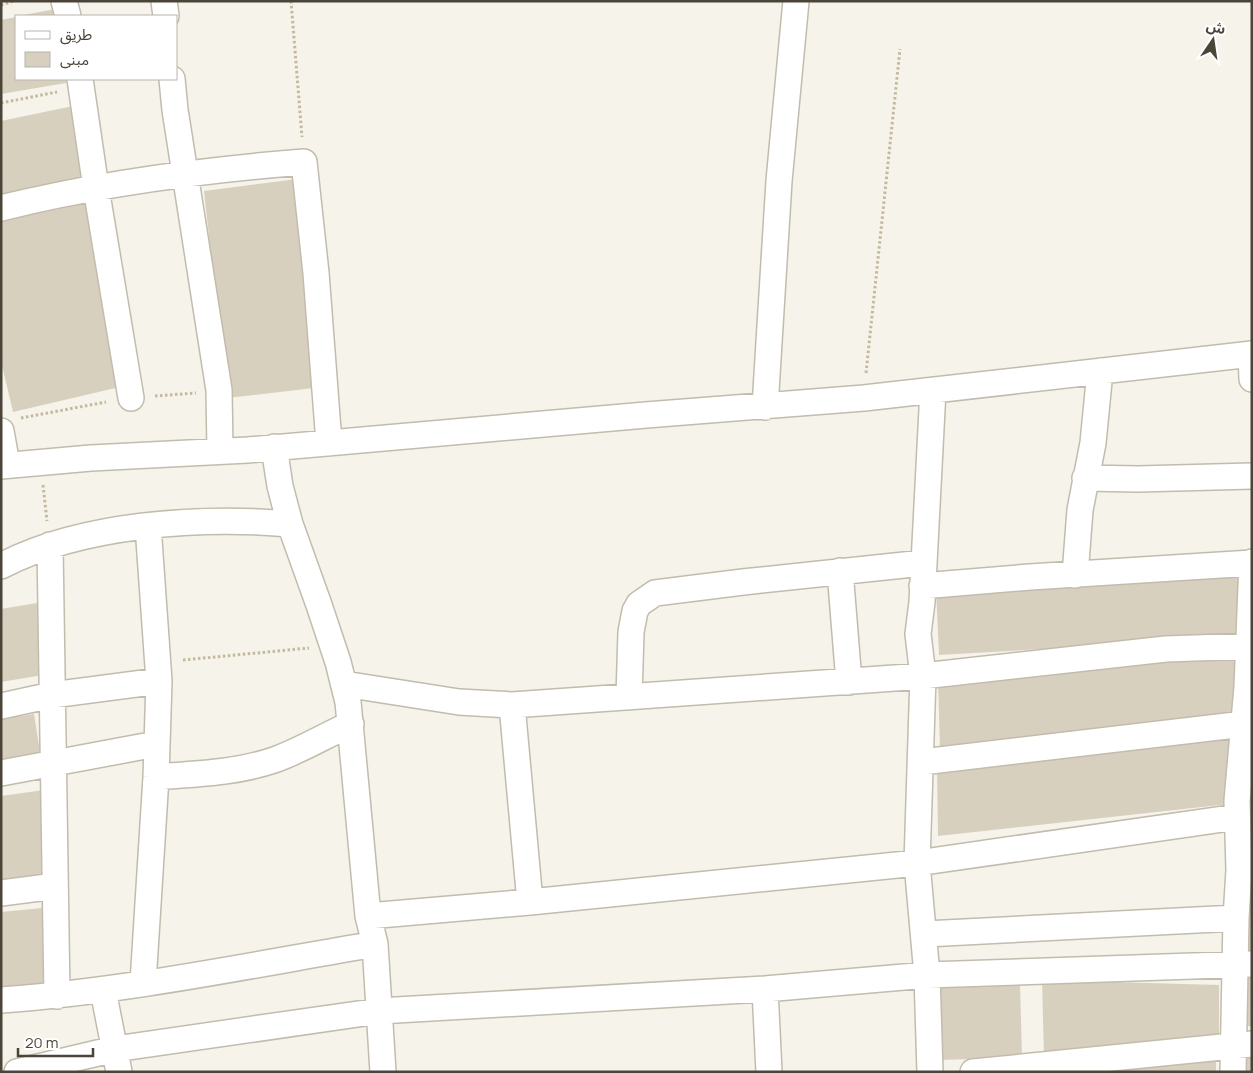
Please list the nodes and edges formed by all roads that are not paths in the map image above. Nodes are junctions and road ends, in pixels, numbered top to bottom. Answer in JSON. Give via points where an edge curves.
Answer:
{"nodes":[{"id":1,"x":64,"y":1,"type":"edge"},
{"id":2,"x":164,"y":1,"type":"edge"},
{"id":3,"x":796,"y":1,"type":"edge"},
{"id":4,"x":68,"y":15,"type":"edge"},
{"id":5,"x":166,"y":15,"type":"edge"},
{"id":6,"x":172,"y":80,"type":"edge"},
{"id":7,"x":81,"y":83,"type":"edge"},
{"id":8,"x":185,"y":173,"type":"junction"},
{"id":9,"x":96,"y":188,"type":"junction"},
{"id":10,"x":1,"y":208,"type":"edge"},
{"id":11,"x":1252,"y":354,"type":"edge"},
{"id":12,"x":1100,"y":371,"type":"junction"},
{"id":13,"x":1252,"y":379,"type":"edge"},
{"id":14,"x":933,"y":390,"type":"junction"},
{"id":15,"x":131,"y":398,"type":"dead end"},
{"id":16,"x":764,"y":407,"type":"junction"},
{"id":17,"x":1,"y":431,"type":"edge"},
{"id":18,"x":328,"y":443,"type":"junction"},
{"id":19,"x":274,"y":447,"type":"junction"},
{"id":20,"x":220,"y":451,"type":"junction"},
{"id":21,"x":4,"y":465,"type":"edge"},
{"id":22,"x":1252,"y":476,"type":"edge"},
{"id":23,"x":1085,"y":478,"type":"junction"},
{"id":24,"x":290,"y":524,"type":"junction"},
{"id":25,"x":148,"y":526,"type":"junction"},
{"id":26,"x":50,"y":545,"type":"junction"},
{"id":27,"x":1252,"y":563,"type":"edge"},
{"id":28,"x":1,"y":566,"type":"edge"},
{"id":29,"x":840,"y":571,"type":"junction"},
{"id":30,"x":923,"y":574,"type":"junction"},
{"id":31,"x":1075,"y":574,"type":"junction"},
{"id":32,"x":1250,"y":646,"type":"edge"},
{"id":33,"x":158,"y":672,"type":"junction"},
{"id":34,"x":923,"y":676,"type":"junction"},
{"id":35,"x":849,"y":682,"type":"junction"},
{"id":36,"x":344,"y":684,"type":"junction"},
{"id":37,"x":52,"y":695,"type":"junction"},
{"id":38,"x":629,"y":697,"type":"junction"},
{"id":39,"x":1,"y":706,"type":"edge"},
{"id":40,"x":512,"y":706,"type":"junction"},
{"id":41,"x":1247,"y":711,"type":"edge"},
{"id":42,"x":352,"y":724,"type":"junction"},
{"id":43,"x":156,"y":744,"type":"junction"},
{"id":44,"x":53,"y":762,"type":"junction"},
{"id":45,"x":922,"y":762,"type":"junction"},
{"id":46,"x":1,"y":773,"type":"edge"},
{"id":47,"x":156,"y":777,"type":"junction"},
{"id":48,"x":1245,"y":783,"type":"edge"},
{"id":49,"x":1237,"y":816,"type":"junction"},
{"id":50,"x":918,"y":863,"type":"junction"},
{"id":51,"x":1245,"y":870,"type":"edge"},
{"id":52,"x":55,"y":886,"type":"junction"},
{"id":53,"x":1,"y":893,"type":"edge"},
{"id":54,"x":530,"y":902,"type":"junction"},
{"id":55,"x":368,"y":916,"type":"junction"},
{"id":56,"x":1236,"y":918,"type":"junction"},
{"id":57,"x":925,"y":934,"type":"junction"},
{"id":58,"x":375,"y":944,"type":"junction"},
{"id":59,"x":1244,"y":964,"type":"edge"},
{"id":60,"x":928,"y":975,"type":"junction"},
{"id":61,"x":143,"y":983,"type":"junction"},
{"id":62,"x":765,"y":989,"type":"junction"},
{"id":63,"x":103,"y":990,"type":"junction"},
{"id":64,"x":57,"y":996,"type":"junction"},
{"id":65,"x":1,"y":1000,"type":"edge"},
{"id":66,"x":379,"y":1011,"type":"junction"},
{"id":67,"x":1243,"y":1044,"type":"edge"},
{"id":68,"x":117,"y":1060,"type":"edge"},
{"id":69,"x":17,"y":1072,"type":"edge"},
{"id":70,"x":383,"y":1072,"type":"edge"},
{"id":71,"x":769,"y":1072,"type":"edge"},
{"id":72,"x":930,"y":1072,"type":"edge"},
{"id":73,"x":973,"y":1072,"type":"edge"},
{"id":74,"x":1234,"y":1072,"type":"edge"}],
"edges":[{"from":1,"to":4,"type":"street"},
{"from":2,"to":5,"type":"street"},
{"from":3,"to":16,"type":"street","via":[[779,180]]},
{"from":6,"to":8,"type":"street"},
{"from":7,"to":9,"type":"street"},
{"from":8,"to":9,"type":"street"},
{"from":8,"to":18,"type":"street","via":[[304,162],[321,330]]},
{"from":8,"to":20,"type":"street","via":[[218,390]]},
{"from":9,"to":10,"type":"street"},
{"from":9,"to":15,"type":"street"},
{"from":11,"to":12,"type":"street"},
{"from":11,"to":13,"type":"street"},
{"from":12,"to":14,"type":"street"},
{"from":12,"to":23,"type":"street","via":[[1094,443]]},
{"from":14,"to":16,"type":"street"},
{"from":14,"to":30,"type":"street"},
{"from":16,"to":18,"type":"street"},
{"from":17,"to":21,"type":"street"},
{"from":18,"to":19,"type":"street"},
{"from":19,"to":20,"type":"street"},
{"from":19,"to":24,"type":"street"},
{"from":20,"to":21,"type":"street"},
{"from":22,"to":23,"type":"street"},
{"from":23,"to":31,"type":"street"},
{"from":24,"to":25,"type":"street","via":[[202,521]]},
{"from":24,"to":36,"type":"street"},
{"from":25,"to":26,"type":"street"},
{"from":25,"to":33,"type":"street"},
{"from":26,"to":28,"type":"street"},
{"from":26,"to":37,"type":"street"},
{"from":27,"to":31,"type":"street"},
{"from":27,"to":32,"type":"street"},
{"from":29,"to":30,"type":"street"},
{"from":29,"to":35,"type":"street"},
{"from":29,"to":38,"type":"street","via":[[666,590],[648,597],[635,611],[631,632]]},
{"from":30,"to":31,"type":"street"},
{"from":30,"to":34,"type":"street","via":[[918,634]]},
{"from":32,"to":34,"type":"street","via":[[1166,649]]},
{"from":32,"to":41,"type":"street"},
{"from":33,"to":37,"type":"street"},
{"from":33,"to":43,"type":"street"},
{"from":34,"to":35,"type":"street"},
{"from":34,"to":45,"type":"street"},
{"from":35,"to":38,"type":"street"},
{"from":36,"to":40,"type":"street","via":[[459,702]]},
{"from":36,"to":42,"type":"street"},
{"from":37,"to":39,"type":"street"},
{"from":37,"to":44,"type":"street"},
{"from":38,"to":40,"type":"street"},
{"from":40,"to":54,"type":"street"},
{"from":41,"to":45,"type":"street"},
{"from":41,"to":48,"type":"street"},
{"from":42,"to":47,"type":"street","via":[[291,753],[247,768]]},
{"from":42,"to":55,"type":"street"},
{"from":43,"to":44,"type":"street"},
{"from":43,"to":47,"type":"street"},
{"from":44,"to":46,"type":"street"},
{"from":44,"to":52,"type":"street"},
{"from":45,"to":50,"type":"street"},
{"from":47,"to":61,"type":"street"},
{"from":48,"to":49,"type":"street"},
{"from":49,"to":50,"type":"street"},
{"from":49,"to":51,"type":"street"},
{"from":50,"to":54,"type":"street"},
{"from":50,"to":57,"type":"street"},
{"from":51,"to":56,"type":"street"},
{"from":52,"to":53,"type":"street"},
{"from":52,"to":64,"type":"street"},
{"from":54,"to":55,"type":"street"},
{"from":55,"to":58,"type":"street"},
{"from":56,"to":57,"type":"street"},
{"from":56,"to":59,"type":"street"},
{"from":57,"to":60,"type":"street"},
{"from":58,"to":61,"type":"street"},
{"from":58,"to":66,"type":"street"},
{"from":59,"to":60,"type":"street"},
{"from":59,"to":67,"type":"street"},
{"from":60,"to":62,"type":"street"},
{"from":60,"to":72,"type":"street"},
{"from":61,"to":63,"type":"street"},
{"from":62,"to":66,"type":"street"},
{"from":62,"to":71,"type":"street"},
{"from":63,"to":64,"type":"street"},
{"from":63,"to":68,"type":"street"},
{"from":64,"to":65,"type":"street"},
{"from":66,"to":68,"type":"street"},
{"from":66,"to":70,"type":"street"},
{"from":67,"to":73,"type":"street"},
{"from":67,"to":74,"type":"street"},
{"from":68,"to":69,"type":"street"}]}
